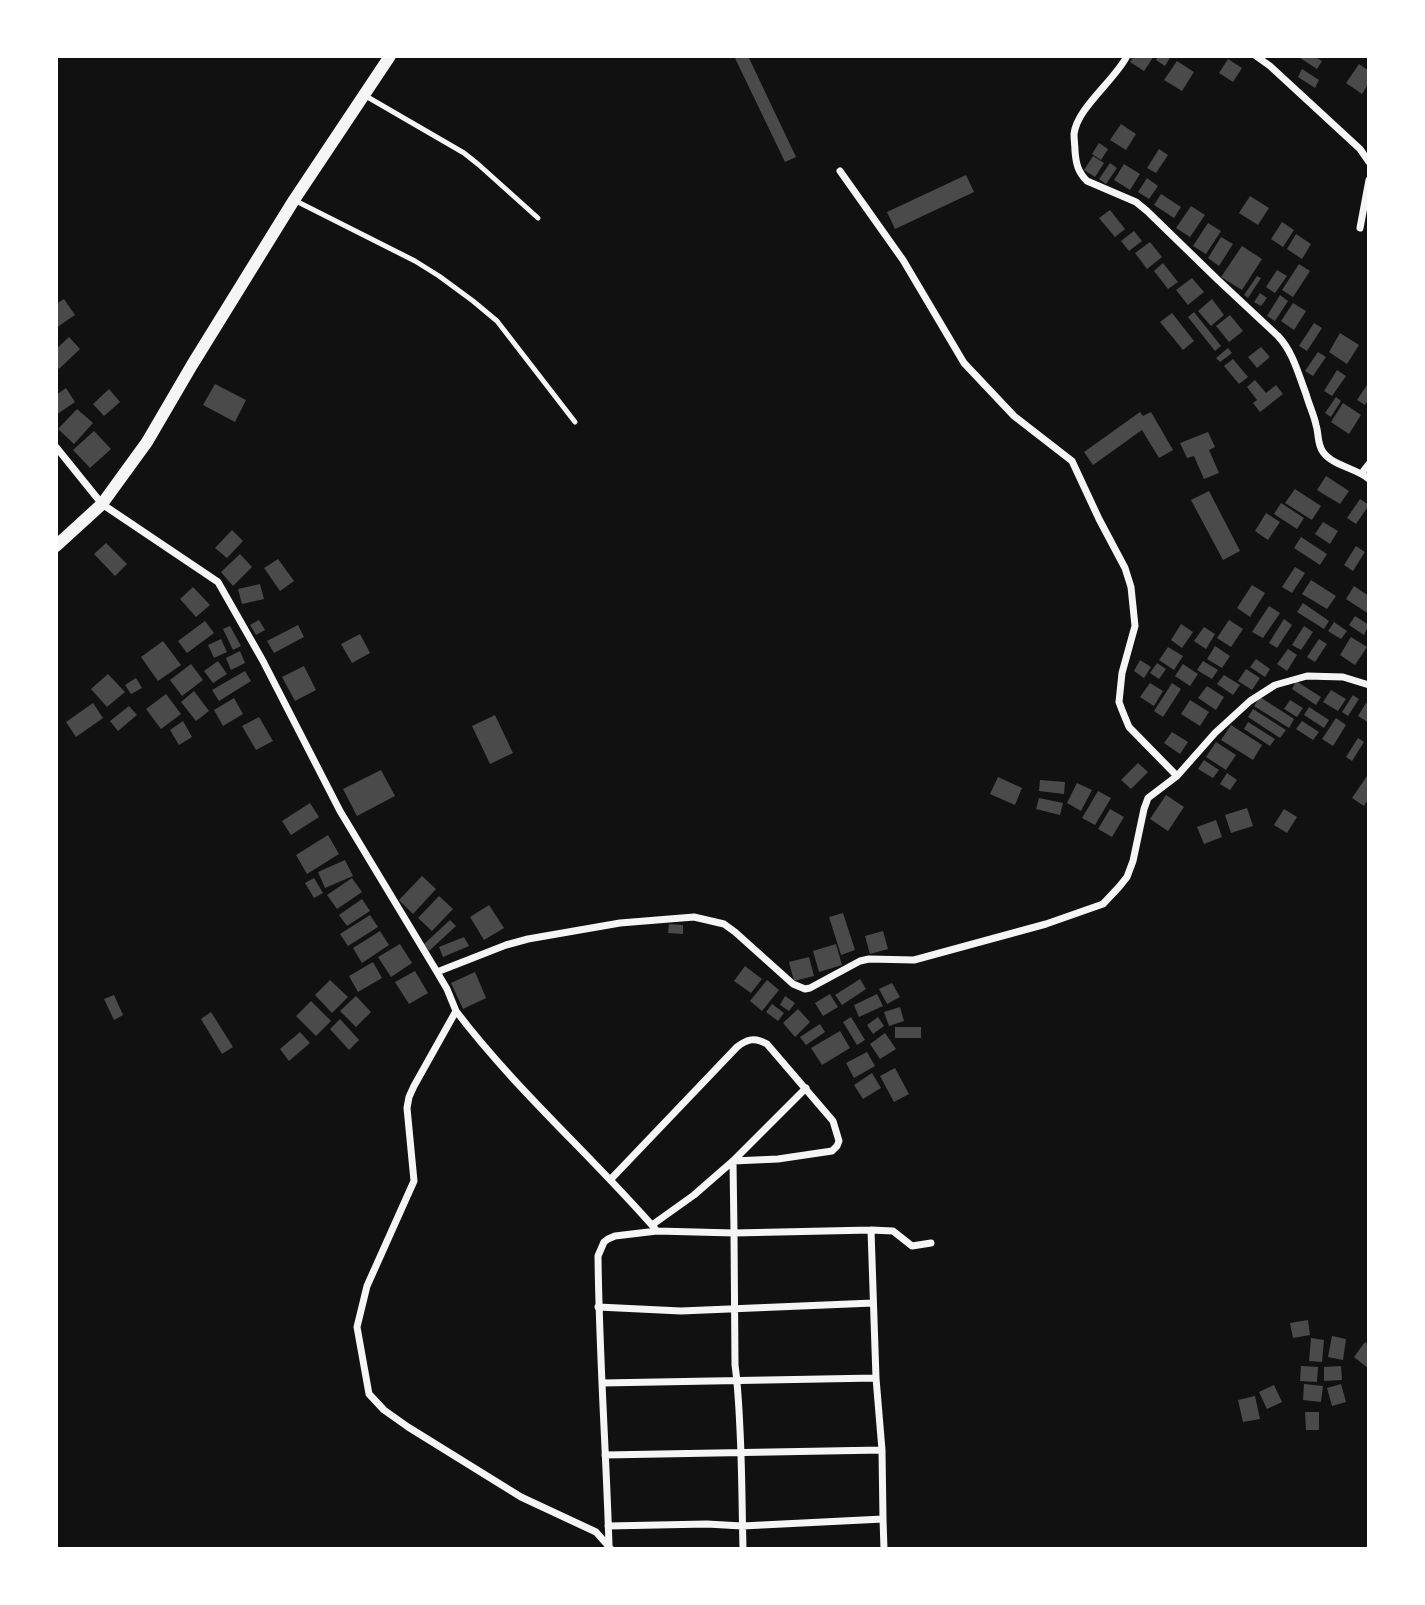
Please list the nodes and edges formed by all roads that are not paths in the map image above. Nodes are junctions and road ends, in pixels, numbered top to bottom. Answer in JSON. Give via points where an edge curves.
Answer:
{"nodes":[{"id":1,"x":390,"y":56,"type":"edge"},
{"id":2,"x":1127,"y":56,"type":"edge"},
{"id":3,"x":1256,"y":56,"type":"edge"},
{"id":4,"x":364,"y":95,"type":"junction"},
{"id":5,"x":1369,"y":162,"type":"edge"},
{"id":6,"x":840,"y":171,"type":"dead end"},
{"id":7,"x":1369,"y":180,"type":"edge"},
{"id":8,"x":294,"y":200,"type":"junction"},
{"id":9,"x":538,"y":218,"type":"dead end"},
{"id":10,"x":1360,"y":228,"type":"dead end"},
{"id":11,"x":575,"y":422,"type":"dead end"},
{"id":12,"x":56,"y":447,"type":"edge"},
{"id":13,"x":1369,"y":464,"type":"edge"},
{"id":14,"x":1362,"y":473,"type":"junction"},
{"id":15,"x":1369,"y":479,"type":"edge"},
{"id":16,"x":102,"y":504,"type":"junction"},
{"id":17,"x":56,"y":546,"type":"edge"},
{"id":18,"x":1369,"y":685,"type":"edge"},
{"id":19,"x":1177,"y":776,"type":"junction"},
{"id":20,"x":437,"y":972,"type":"junction"},
{"id":21,"x":456,"y":1011,"type":"junction"},
{"id":22,"x":806,"y":1088,"type":"junction"},
{"id":23,"x":733,"y":1161,"type":"junction"},
{"id":24,"x":611,"y":1179,"type":"junction"},
{"id":25,"x":654,"y":1228,"type":"junction"},
{"id":26,"x":871,"y":1230,"type":"junction"},
{"id":27,"x":734,"y":1233,"type":"junction"},
{"id":28,"x":931,"y":1243,"type":"dead end"},
{"id":29,"x":873,"y":1303,"type":"junction"},
{"id":30,"x":598,"y":1307,"type":"junction"},
{"id":31,"x":735,"y":1309,"type":"junction"},
{"id":32,"x":876,"y":1378,"type":"junction"},
{"id":33,"x":737,"y":1381,"type":"junction"},
{"id":34,"x":601,"y":1383,"type":"junction"},
{"id":35,"x":882,"y":1450,"type":"junction"},
{"id":36,"x":741,"y":1454,"type":"junction"},
{"id":37,"x":605,"y":1455,"type":"junction"},
{"id":38,"x":883,"y":1519,"type":"junction"},
{"id":39,"x":608,"y":1526,"type":"junction"},
{"id":40,"x":742,"y":1526,"type":"junction"},
{"id":41,"x":610,"y":1547,"type":"edge"},
{"id":42,"x":743,"y":1549,"type":"edge"},
{"id":43,"x":884,"y":1549,"type":"edge"}],
"edges":[{"from":1,"to":4,"type":"street"},
{"from":2,"to":14,"type":"street","via":[[1076,125],[1076,165],[1081,175],[1136,202],[1278,336],[1295,363],[1323,452]]},
{"from":3,"to":5,"type":"street"},
{"from":4,"to":8,"type":"street"},
{"from":4,"to":9,"type":"lane","via":[[464,153]]},
{"from":6,"to":19,"type":"street","via":[[903,260],[964,363],[1014,415],[1072,461],[1131,587],[1135,626],[1119,702],[1129,727]]},
{"from":7,"to":10,"type":"street"},
{"from":8,"to":11,"type":"lane","via":[[415,261],[472,301],[497,321]]},
{"from":8,"to":16,"type":"street","via":[[147,442]]},
{"from":12,"to":16,"type":"street"},
{"from":13,"to":14,"type":"street"},
{"from":14,"to":15,"type":"street"},
{"from":16,"to":17,"type":"street"},
{"from":16,"to":20,"type":"street","via":[[218,582],[340,811]]},
{"from":18,"to":19,"type":"street","via":[[1343,677],[1307,676],[1275,685],[1233,716]]},
{"from":19,"to":20,"type":"street","via":[[1148,798],[1127,877],[1103,904],[914,960],[860,961],[810,988],[793,984],[724,924],[694,918],[620,923],[528,939]]},
{"from":20,"to":21,"type":"street"},
{"from":21,"to":24,"type":"street","via":[[504,1069]]},
{"from":21,"to":41,"type":"street","via":[[409,1097],[414,1181],[359,1313],[357,1327],[369,1394],[408,1427],[521,1497],[596,1532]]},
{"from":22,"to":23,"type":"street"},
{"from":22,"to":23,"type":"street","via":[[834,1121],[837,1146],[778,1159]]},
{"from":22,"to":24,"type":"street","via":[[766,1044],[753,1039],[744,1042]]},
{"from":23,"to":25,"type":"street"},
{"from":23,"to":27,"type":"street"},
{"from":24,"to":25,"type":"street"},
{"from":25,"to":27,"type":"street"},
{"from":25,"to":30,"type":"street","via":[[604,1242],[598,1256]]},
{"from":26,"to":27,"type":"street"},
{"from":26,"to":28,"type":"street","via":[[892,1231],[912,1246]]},
{"from":26,"to":29,"type":"street"},
{"from":27,"to":31,"type":"street"},
{"from":29,"to":31,"type":"street"},
{"from":29,"to":32,"type":"street"},
{"from":30,"to":31,"type":"street"},
{"from":30,"to":34,"type":"street"},
{"from":31,"to":33,"type":"street"},
{"from":32,"to":33,"type":"street"},
{"from":32,"to":35,"type":"street"},
{"from":33,"to":34,"type":"street"},
{"from":33,"to":36,"type":"street"},
{"from":34,"to":37,"type":"street"},
{"from":35,"to":36,"type":"street"},
{"from":35,"to":38,"type":"street"},
{"from":36,"to":37,"type":"street"},
{"from":36,"to":40,"type":"street"},
{"from":37,"to":39,"type":"street"},
{"from":38,"to":40,"type":"street"},
{"from":38,"to":43,"type":"street"},
{"from":39,"to":40,"type":"street"},
{"from":39,"to":41,"type":"street"},
{"from":40,"to":42,"type":"street"}]}
